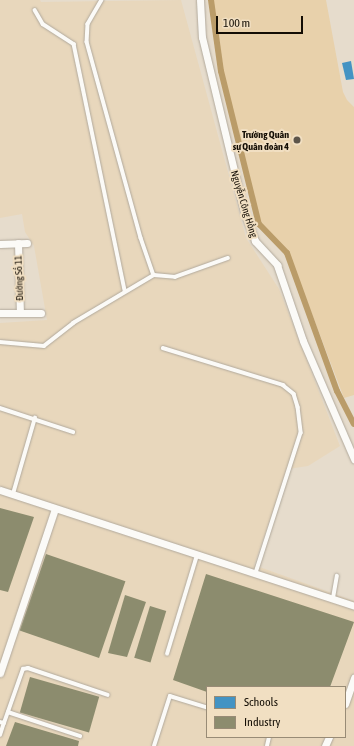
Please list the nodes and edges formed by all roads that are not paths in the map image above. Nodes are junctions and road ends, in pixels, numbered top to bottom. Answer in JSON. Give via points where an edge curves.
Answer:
{"nodes":[{"id":1,"x":102,"y":0,"type":"edge"},
{"id":2,"x":200,"y":0,"type":"edge"},
{"id":3,"x":35,"y":10,"type":"dead end"},
{"id":4,"x":18,"y":243,"type":"junction"},
{"id":5,"x":27,"y":243,"type":"dead end"},
{"id":6,"x":0,"y":244,"type":"edge"},
{"id":7,"x":228,"y":258,"type":"dead end"},
{"id":8,"x":154,"y":274,"type":"junction"},
{"id":9,"x":125,"y":290,"type":"junction"},
{"id":10,"x":0,"y":313,"type":"edge"},
{"id":11,"x":20,"y":313,"type":"junction"},
{"id":12,"x":41,"y":313,"type":"dead end"},
{"id":13,"x":0,"y":342,"type":"edge"},
{"id":14,"x":163,"y":348,"type":"dead end"},
{"id":15,"x":0,"y":408,"type":"edge"},
{"id":16,"x":35,"y":418,"type":"junction"},
{"id":17,"x":73,"y":432,"type":"dead end"},
{"id":18,"x":354,"y":459,"type":"edge"},
{"id":19,"x":0,"y":490,"type":"edge"},
{"id":20,"x":13,"y":494,"type":"junction"},
{"id":21,"x":55,"y":509,"type":"junction"},
{"id":22,"x":198,"y":554,"type":"junction"},
{"id":23,"x":256,"y":573,"type":"junction"},
{"id":24,"x":337,"y":576,"type":"dead end"},
{"id":25,"x":333,"y":598,"type":"junction"},
{"id":26,"x":354,"y":606,"type":"edge"},
{"id":27,"x":167,"y":654,"type":"dead end"},
{"id":28,"x":0,"y":673,"type":"edge"},
{"id":29,"x":354,"y":678,"type":"edge"},
{"id":30,"x":353,"y":688,"type":"edge"},
{"id":31,"x":108,"y":695,"type":"dead end"},
{"id":32,"x":346,"y":702,"type":"edge"},
{"id":33,"x":206,"y":708,"type":"edge"},
{"id":34,"x":8,"y":712,"type":"junction"},
{"id":35,"x":2,"y":723,"type":"edge"},
{"id":36,"x":0,"y":736,"type":"edge"},
{"id":37,"x":80,"y":736,"type":"dead end"},
{"id":38,"x":154,"y":746,"type":"edge"}],
"edges":[{"from":1,"to":8,"type":"lane","via":[[88,24],[87,42],[141,238]]},
{"from":2,"to":18,"type":"street","name":"Nguyễn Công Hồng","via":[[202,37],[244,212],[255,241],[277,265],[303,341]]},
{"from":3,"to":9,"type":"lane","via":[[44,24],[74,44]]},
{"from":4,"to":5,"type":"street"},
{"from":4,"to":6,"type":"street"},
{"from":4,"to":11,"type":"street","name":"Đường Số 11"},
{"from":7,"to":8,"type":"lane","via":[[175,277]]},
{"from":8,"to":9,"type":"lane"},
{"from":9,"to":13,"type":"lane","via":[[73,323],[44,346]]},
{"from":10,"to":11,"type":"street"},
{"from":11,"to":12,"type":"street"},
{"from":14,"to":23,"type":"lane","via":[[283,385],[294,394],[301,433]]},
{"from":15,"to":16,"type":"lane"},
{"from":16,"to":17,"type":"lane"},
{"from":16,"to":20,"type":"lane"},
{"from":19,"to":20,"type":"street"},
{"from":20,"to":21,"type":"street"},
{"from":21,"to":22,"type":"street"},
{"from":21,"to":28,"type":"street"},
{"from":22,"to":23,"type":"street"},
{"from":22,"to":27,"type":"lane"},
{"from":23,"to":25,"type":"street"},
{"from":24,"to":25,"type":"lane"},
{"from":25,"to":26,"type":"street"},
{"from":29,"to":30,"type":"street"},
{"from":30,"to":32,"type":"street"},
{"from":31,"to":34,"type":"lane","via":[[28,668],[24,669]]},
{"from":33,"to":38,"type":"lane","via":[[170,696]]},
{"from":34,"to":35,"type":"lane"},
{"from":34,"to":37,"type":"lane"},
{"from":35,"to":36,"type":"lane"}]}
